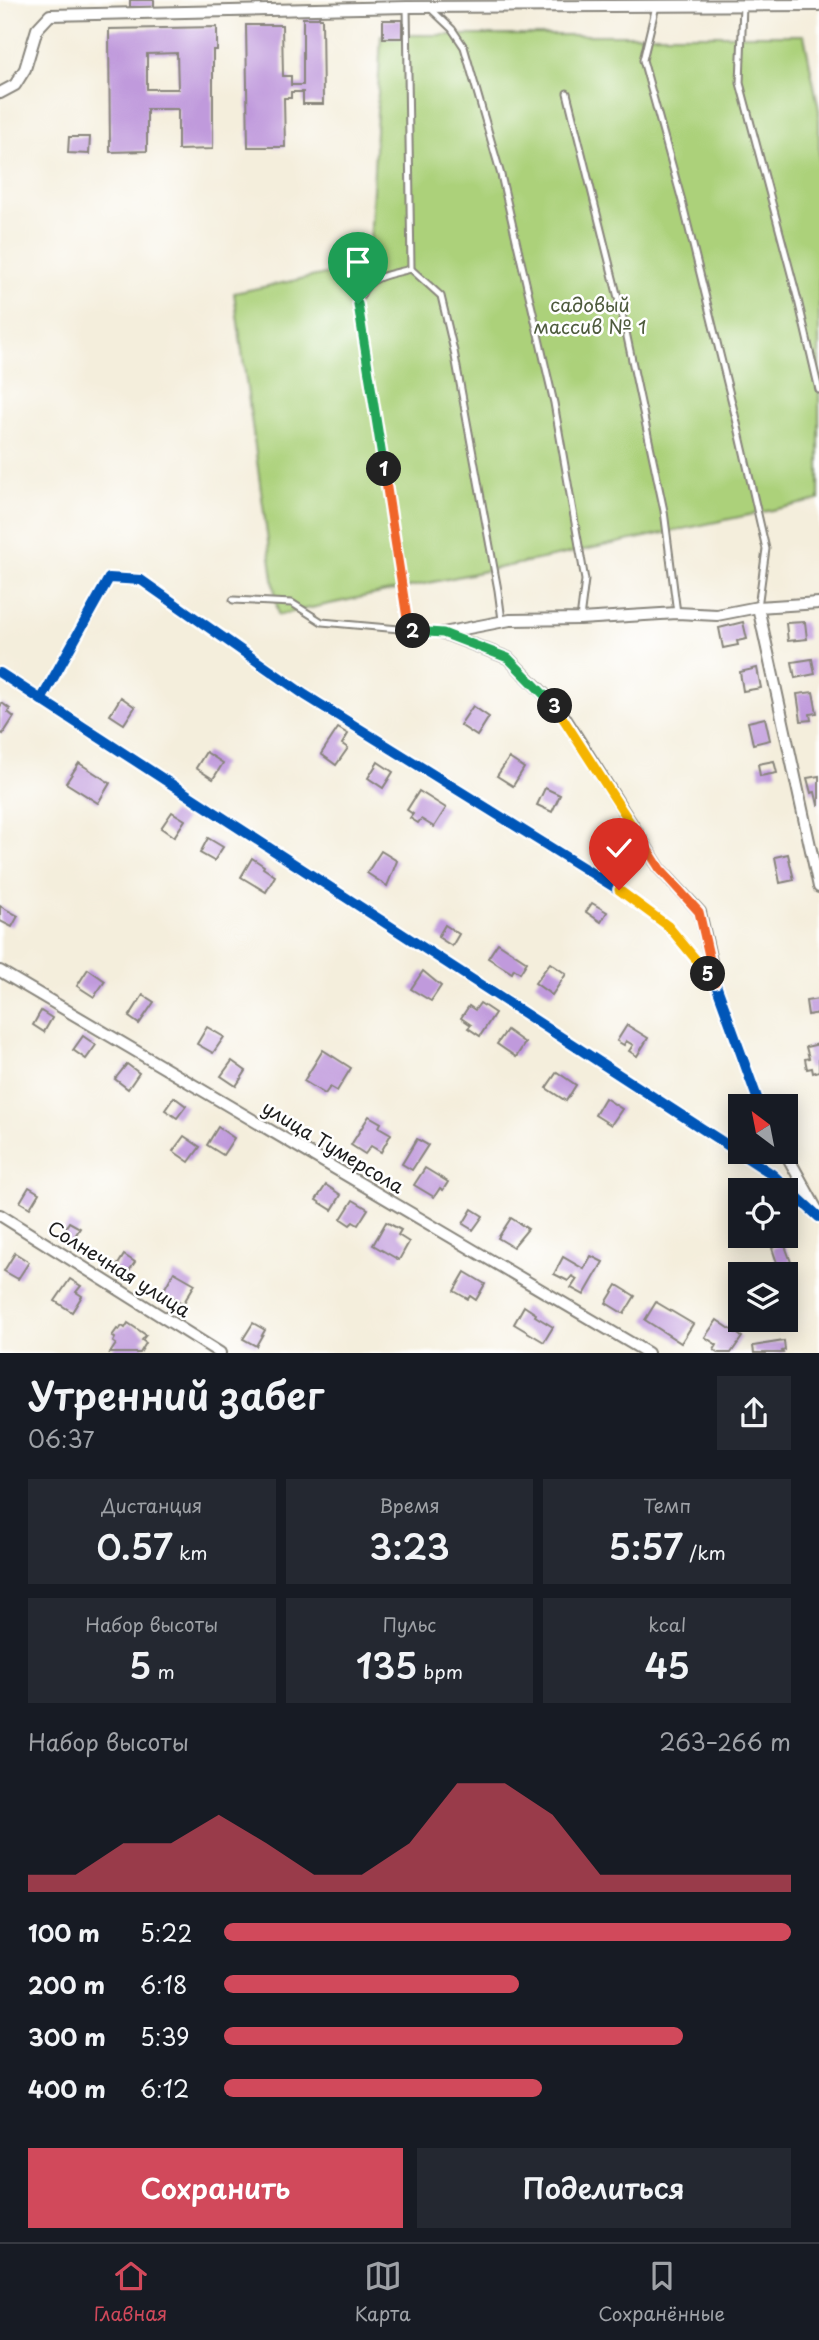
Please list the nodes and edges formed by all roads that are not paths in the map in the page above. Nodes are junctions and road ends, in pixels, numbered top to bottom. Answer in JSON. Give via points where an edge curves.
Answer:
{"nodes":[{"id":1,"x":743,"y":5,"type":"junction"},
{"id":2,"x":819,"y":5,"type":"edge"},
{"id":3,"x":656,"y":6,"type":"junction"},
{"id":4,"x":407,"y":7,"type":"junction"},
{"id":5,"x":429,"y":7,"type":"junction"},
{"id":6,"x":0,"y":93,"type":"edge"},
{"id":7,"x":567,"y":93,"type":"dead end"},
{"id":8,"x":411,"y":269,"type":"junction"},
{"id":9,"x":819,"y":390,"type":"edge"},
{"id":10,"x":233,"y":600,"type":"dead end"},
{"id":11,"x":819,"y":603,"type":"edge"},
{"id":12,"x":758,"y":607,"type":"junction"},
{"id":13,"x":677,"y":613,"type":"junction"},
{"id":14,"x":580,"y":619,"type":"junction"},
{"id":15,"x":502,"y":621,"type":"junction"},
{"id":16,"x":409,"y":631,"type":"junction"},
{"id":17,"x":443,"y":633,"type":"junction"},
{"id":18,"x":0,"y":673,"type":"edge"},
{"id":19,"x":41,"y":700,"type":"junction"},
{"id":20,"x":819,"y":887,"type":"edge"},
{"id":21,"x":0,"y":971,"type":"edge"},
{"id":22,"x":715,"y":982,"type":"junction"},
{"id":23,"x":754,"y":1094,"type":"edge"},
{"id":24,"x":791,"y":1164,"type":"edge"},
{"id":25,"x":0,"y":1215,"type":"edge"},
{"id":26,"x":819,"y":1216,"type":"edge"},
{"id":27,"x":220,"y":1353,"type":"edge"},
{"id":28,"x":648,"y":1353,"type":"edge"}],
"edges":[{"from":1,"to":2,"type":"street"},
{"from":1,"to":3,"type":"street"},
{"from":1,"to":9,"type":"lane","via":[[740,83]]},
{"from":3,"to":5,"type":"street"},
{"from":3,"to":12,"type":"lane","via":[[643,60],[766,549]]},
{"from":4,"to":5,"type":"street"},
{"from":4,"to":6,"type":"street","via":[[50,15],[37,29],[15,85]]},
{"from":4,"to":8,"type":"lane"},
{"from":5,"to":14,"type":"lane","via":[[464,47],[501,175],[554,403],[585,580]]},
{"from":7,"to":13,"type":"lane","via":[[623,318],[664,511]]},
{"from":8,"to":15,"type":"lane","via":[[441,296]]},
{"from":8,"to":16,"type":"lane","via":[[371,280],[358,304]]},
{"from":10,"to":16,"type":"lane","via":[[292,604],[322,622]]},
{"from":11,"to":12,"type":"street"},
{"from":12,"to":13,"type":"street","via":[[717,615]]},
{"from":12,"to":20,"type":"street"},
{"from":13,"to":14,"type":"street"},
{"from":14,"to":15,"type":"street"},
{"from":15,"to":17,"type":"street"},
{"from":16,"to":17,"type":"lane"},
{"from":17,"to":22,"type":"street","via":[[508,658],[559,710],[660,869],[699,912]]},
{"from":18,"to":19,"type":"street"},
{"from":19,"to":22,"type":"street","via":[[109,578],[141,580],[305,695],[619,890],[668,926]]},
{"from":19,"to":26,"type":"street","via":[[772,1174]]},
{"from":21,"to":28,"type":"street","name":"улица Тумерсола"},
{"from":22,"to":23,"type":"street"},
{"from":24,"to":26,"type":"street"},
{"from":25,"to":27,"type":"street","name":"Солнечная улица"}]}
